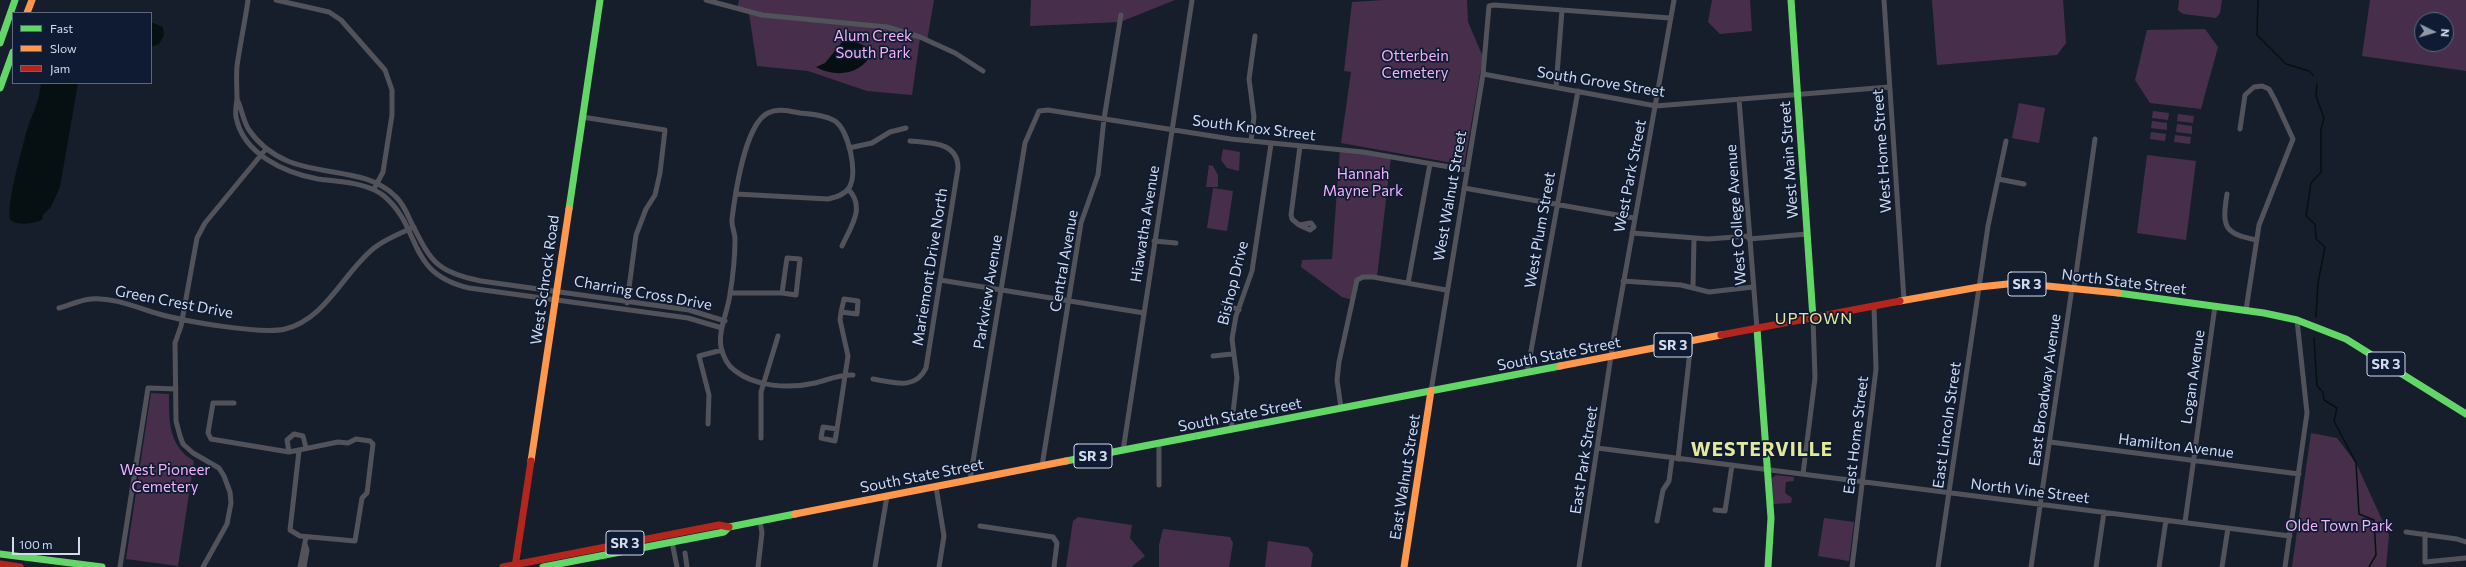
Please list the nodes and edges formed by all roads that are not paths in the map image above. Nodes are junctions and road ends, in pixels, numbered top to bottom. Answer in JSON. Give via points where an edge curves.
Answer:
{"nodes":[{"id":1,"x":16,"y":0,"type":"edge"},
{"id":2,"x":32,"y":0,"type":"edge"},
{"id":3,"x":248,"y":0,"type":"edge"},
{"id":4,"x":276,"y":0,"type":"edge"},
{"id":5,"x":600,"y":0,"type":"edge"},
{"id":6,"x":706,"y":0,"type":"edge"},
{"id":7,"x":1192,"y":0,"type":"edge"},
{"id":8,"x":1674,"y":0,"type":"edge"},
{"id":9,"x":1791,"y":0,"type":"edge"},
{"id":10,"x":1884,"y":0,"type":"edge"},
{"id":11,"x":1562,"y":10,"type":"junction"},
{"id":12,"x":27,"y":12,"type":"edge"},
{"id":13,"x":1121,"y":14,"type":"dead end"},
{"id":14,"x":1670,"y":18,"type":"junction"},
{"id":15,"x":1255,"y":36,"type":"dead end"},
{"id":16,"x":0,"y":43,"type":"edge"},
{"id":17,"x":12,"y":55,"type":"edge"},
{"id":18,"x":983,"y":71,"type":"dead end"},
{"id":19,"x":1483,"y":74,"type":"junction"},
{"id":20,"x":1556,"y":87,"type":"junction"},
{"id":21,"x":1889,"y":87,"type":"junction"},
{"id":22,"x":0,"y":88,"type":"edge"},
{"id":23,"x":1578,"y":91,"type":"junction"},
{"id":24,"x":1797,"y":94,"type":"junction"},
{"id":25,"x":236,"y":99,"type":"junction"},
{"id":26,"x":1739,"y":99,"type":"junction"},
{"id":27,"x":1656,"y":106,"type":"junction"},
{"id":28,"x":1039,"y":111,"type":"joint"},
{"id":29,"x":582,"y":117,"type":"junction"},
{"id":30,"x":1104,"y":119,"type":"junction"},
{"id":31,"x":906,"y":128,"type":"dead end"},
{"id":32,"x":2240,"y":129,"type":"dead end"},
{"id":33,"x":1172,"y":130,"type":"junction"},
{"id":34,"x":2095,"y":139,"type":"dead end"},
{"id":35,"x":910,"y":141,"type":"dead end"},
{"id":36,"x":1251,"y":141,"type":"junction"},
{"id":37,"x":2006,"y":141,"type":"dead end"},
{"id":38,"x":1271,"y":144,"type":"junction"},
{"id":39,"x":1300,"y":146,"type":"junction"},
{"id":40,"x":266,"y":148,"type":"junction"},
{"id":41,"x":849,"y":148,"type":"junction"},
{"id":42,"x":261,"y":155,"type":"junction"},
{"id":43,"x":1430,"y":164,"type":"junction"},
{"id":44,"x":1467,"y":170,"type":"junction"},
{"id":45,"x":1998,"y":179,"type":"junction"},
{"id":46,"x":378,"y":183,"type":"junction"},
{"id":47,"x":2024,"y":184,"type":"dead end"},
{"id":48,"x":1464,"y":188,"type":"junction"},
{"id":49,"x":374,"y":189,"type":"junction"},
{"id":50,"x":848,"y":189,"type":"junction"},
{"id":51,"x":736,"y":194,"type":"junction"},
{"id":52,"x":2227,"y":194,"type":"dead end"},
{"id":53,"x":1557,"y":204,"type":"junction"},
{"id":54,"x":1634,"y":218,"type":"junction"},
{"id":55,"x":1299,"y":225,"type":"dead end"},
{"id":56,"x":414,"y":227,"type":"junction"},
{"id":57,"x":407,"y":230,"type":"junction"},
{"id":58,"x":1632,"y":232,"type":"junction"},
{"id":59,"x":1807,"y":234,"type":"junction"},
{"id":60,"x":1749,"y":237,"type":"junction"},
{"id":61,"x":1694,"y":238,"type":"junction"},
{"id":62,"x":2257,"y":240,"type":"junction"},
{"id":63,"x":1154,"y":241,"type":"junction"},
{"id":64,"x":1176,"y":243,"type":"dead end"},
{"id":65,"x":842,"y":246,"type":"dead end"},
{"id":66,"x":940,"y":280,"type":"junction"},
{"id":67,"x":1623,"y":281,"type":"junction"},
{"id":68,"x":1408,"y":283,"type":"junction"},
{"id":69,"x":1753,"y":287,"type":"junction"},
{"id":70,"x":1979,"y":287,"type":"junction"},
{"id":71,"x":1693,"y":288,"type":"junction"},
{"id":72,"x":2073,"y":288,"type":"junction"},
{"id":73,"x":1001,"y":290,"type":"junction"},
{"id":74,"x":1446,"y":290,"type":"junction"},
{"id":75,"x":557,"y":291,"type":"junction"},
{"id":76,"x":730,"y":293,"type":"junction"},
{"id":77,"x":782,"y":293,"type":"junction"},
{"id":78,"x":556,"y":299,"type":"junction"},
{"id":79,"x":1904,"y":300,"type":"junction"},
{"id":80,"x":627,"y":301,"type":"junction"},
{"id":81,"x":1068,"y":301,"type":"junction"},
{"id":82,"x":1222,"y":303,"type":"dead end"},
{"id":83,"x":1874,"y":306,"type":"junction"},
{"id":84,"x":2215,"y":306,"type":"junction"},
{"id":85,"x":59,"y":308,"type":"dead end"},
{"id":86,"x":626,"y":308,"type":"junction"},
{"id":87,"x":1239,"y":310,"type":"junction"},
{"id":88,"x":2246,"y":310,"type":"junction"},
{"id":89,"x":842,"y":312,"type":"dead end"},
{"id":90,"x":1144,"y":313,"type":"junction"},
{"id":91,"x":1814,"y":318,"type":"junction"},
{"id":92,"x":182,"y":319,"type":"junction"},
{"id":93,"x":2297,"y":320,"type":"junction"},
{"id":94,"x":725,"y":321,"type":"junction"},
{"id":95,"x":722,"y":328,"type":"junction"},
{"id":96,"x":1757,"y":329,"type":"junction"},
{"id":97,"x":778,"y":336,"type":"dead end"},
{"id":98,"x":1691,"y":342,"type":"junction"},
{"id":99,"x":722,"y":350,"type":"junction"},
{"id":100,"x":1232,"y":354,"type":"junction"},
{"id":101,"x":1213,"y":356,"type":"dead end"},
{"id":102,"x":1611,"y":357,"type":"junction"},
{"id":103,"x":1527,"y":373,"type":"junction"},
{"id":104,"x":846,"y":374,"type":"junction"},
{"id":105,"x":853,"y":375,"type":"dead end"},
{"id":106,"x":873,"y":379,"type":"dead end"},
{"id":107,"x":763,"y":383,"type":"junction"},
{"id":108,"x":176,"y":389,"type":"junction"},
{"id":109,"x":1431,"y":391,"type":"junction"},
{"id":110,"x":234,"y":403,"type":"dead end"},
{"id":111,"x":1341,"y":408,"type":"junction"},
{"id":112,"x":2466,"y":414,"type":"edge"},
{"id":113,"x":708,"y":424,"type":"dead end"},
{"id":114,"x":837,"y":429,"type":"dead end"},
{"id":115,"x":1231,"y":430,"type":"junction"},
{"id":116,"x":760,"y":438,"type":"dead end"},
{"id":117,"x":2050,"y":442,"type":"junction"},
{"id":118,"x":1159,"y":444,"type":"junction"},
{"id":119,"x":306,"y":448,"type":"junction"},
{"id":120,"x":1597,"y":448,"type":"junction"},
{"id":121,"x":300,"y":451,"type":"junction"},
{"id":122,"x":1122,"y":451,"type":"junction"},
{"id":123,"x":289,"y":452,"type":"junction"},
{"id":124,"x":1675,"y":458,"type":"junction"},
{"id":125,"x":2193,"y":461,"type":"junction"},
{"id":126,"x":1732,"y":465,"type":"junction"},
{"id":127,"x":1042,"y":466,"type":"junction"},
{"id":128,"x":1767,"y":470,"type":"junction"},
{"id":129,"x":1803,"y":474,"type":"junction"},
{"id":130,"x":2299,"y":474,"type":"junction"},
{"id":131,"x":970,"y":480,"type":"junction"},
{"id":132,"x":1863,"y":482,"type":"junction"},
{"id":133,"x":1158,"y":485,"type":"dead end"},
{"id":134,"x":936,"y":487,"type":"junction"},
{"id":135,"x":1949,"y":493,"type":"junction"},
{"id":136,"x":887,"y":496,"type":"junction"},
{"id":137,"x":2040,"y":504,"type":"junction"},
{"id":138,"x":1715,"y":510,"type":"dead end"},
{"id":139,"x":2104,"y":512,"type":"junction"},
{"id":140,"x":2166,"y":520,"type":"junction"},
{"id":141,"x":760,"y":521,"type":"junction"},
{"id":142,"x":1657,"y":521,"type":"dead end"},
{"id":143,"x":2185,"y":522,"type":"junction"},
{"id":144,"x":726,"y":526,"type":"junction"},
{"id":145,"x":980,"y":526,"type":"dead end"},
{"id":146,"x":710,"y":527,"type":"junction"},
{"id":147,"x":2228,"y":528,"type":"junction"},
{"id":148,"x":2406,"y":532,"type":"dead end"},
{"id":149,"x":671,"y":534,"type":"junction"},
{"id":150,"x":2425,"y":534,"type":"junction"},
{"id":151,"x":2290,"y":536,"type":"junction"},
{"id":152,"x":306,"y":537,"type":"junction"},
{"id":153,"x":672,"y":542,"type":"junction"},
{"id":154,"x":2466,"y":542,"type":"edge"},
{"id":155,"x":305,"y":544,"type":"junction"},
{"id":156,"x":618,"y":553,"type":"junction"},
{"id":157,"x":685,"y":553,"type":"dead end"},
{"id":158,"x":0,"y":554,"type":"edge"},
{"id":159,"x":2466,"y":558,"type":"edge"},
{"id":160,"x":0,"y":564,"type":"edge"},
{"id":161,"x":208,"y":565,"type":"edge"},
{"id":162,"x":517,"y":566,"type":"edge"},
{"id":163,"x":20,"y":567,"type":"edge"},
{"id":164,"x":102,"y":567,"type":"edge"},
{"id":165,"x":120,"y":567,"type":"edge"},
{"id":166,"x":203,"y":567,"type":"edge"},
{"id":167,"x":300,"y":567,"type":"edge"},
{"id":168,"x":304,"y":567,"type":"edge"},
{"id":169,"x":503,"y":567,"type":"edge"},
{"id":170,"x":543,"y":567,"type":"edge"},
{"id":171,"x":677,"y":567,"type":"edge"},
{"id":172,"x":687,"y":567,"type":"edge"},
{"id":173,"x":758,"y":567,"type":"edge"},
{"id":174,"x":875,"y":567,"type":"edge"},
{"id":175,"x":939,"y":567,"type":"edge"},
{"id":176,"x":1054,"y":567,"type":"edge"},
{"id":177,"x":1404,"y":567,"type":"edge"},
{"id":178,"x":1579,"y":567,"type":"edge"},
{"id":179,"x":1768,"y":567,"type":"edge"},
{"id":180,"x":1852,"y":567,"type":"edge"},
{"id":181,"x":1938,"y":567,"type":"edge"},
{"id":182,"x":2031,"y":567,"type":"edge"},
{"id":183,"x":2096,"y":567,"type":"edge"},
{"id":184,"x":2159,"y":567,"type":"edge"},
{"id":185,"x":2222,"y":567,"type":"edge"},
{"id":186,"x":2285,"y":567,"type":"edge"}],
"edges":[{"from":1,"to":16,"type":"main road"},
{"from":2,"to":12,"type":"main road"},
{"from":3,"to":25,"type":"street","via":[[237,66]]},
{"from":4,"to":46,"type":"street","via":[[329,12],[341,20],[385,70],[392,90],[392,111],[384,165]]},
{"from":5,"to":29,"type":"main road","name":"West Schrock Road"},
{"from":6,"to":18,"type":"street","via":[[762,15],[887,27],[955,53]]},
{"from":7,"to":33,"type":"street","name":"Hiawatha Avenue"},
{"from":8,"to":14,"type":"street","name":"West Park Street"},
{"from":9,"to":24,"type":"main road","name":"West Main Street"},
{"from":10,"to":21,"type":"street","name":"West Home Street"},
{"from":11,"to":14,"type":"street"},
{"from":11,"to":19,"type":"street","name":"West Walnut Street","via":[[1490,5]]},
{"from":11,"to":20,"type":"street"},
{"from":13,"to":30,"type":"street","name":"Central Avenue"},
{"from":14,"to":27,"type":"street","name":"West Park Street"},
{"from":15,"to":36,"type":"street","via":[[1249,79],[1254,117]]},
{"from":17,"to":22,"type":"main road"},
{"from":19,"to":20,"type":"street","name":"South Grove Street"},
{"from":19,"to":44,"type":"street","name":"West Walnut Street"},
{"from":20,"to":23,"type":"street","name":"South Grove Street"},
{"from":21,"to":24,"type":"street","name":"South Grove Street"},
{"from":21,"to":79,"type":"street","name":"West Home Street"},
{"from":23,"to":27,"type":"street","name":"South Grove Street"},
{"from":23,"to":53,"type":"street","name":"West Plum Street"},
{"from":24,"to":26,"type":"street","name":"South Grove Street"},
{"from":24,"to":59,"type":"main road","name":"West Main Street"},
{"from":25,"to":40,"type":"street","via":[[249,130]]},
{"from":25,"to":42,"type":"street","via":[[239,127],[249,144]]},
{"from":26,"to":27,"type":"street","name":"South Grove Street"},
{"from":26,"to":60,"type":"street","name":"West College Avenue"},
{"from":27,"to":54,"type":"street","name":"West Park Street"},
{"from":28,"to":30,"type":"street","name":"South Knox Street","via":[[1048,110]]},
{"from":28,"to":73,"type":"street","name":"Parkview Avenue","via":[[1025,143]]},
{"from":29,"to":75,"type":"main road","name":"West Schrock Road"},
{"from":29,"to":80,"type":"street","via":[[665,130],[655,195],[646,209],[636,235]]},
{"from":30,"to":33,"type":"street","name":"South Knox Street"},
{"from":30,"to":81,"type":"street","name":"Central Avenue","via":[[1098,175],[1081,223]]},
{"from":31,"to":41,"type":"street","via":[[890,132],[872,143]]},
{"from":32,"to":62,"type":"street","via":[[2245,95],[2254,87],[2262,86],[2269,89],[2276,100],[2293,139],[2266,205]]},
{"from":33,"to":36,"type":"street","name":"South Knox Street"},
{"from":33,"to":63,"type":"street","name":"Hiawatha Avenue"},
{"from":34,"to":72,"type":"street","name":"East Broadway Avenue"},
{"from":35,"to":66,"type":"street","name":"Mariemont Drive North","via":[[941,145],[956,155],[958,168]]},
{"from":36,"to":38,"type":"street","name":"South Knox Street"},
{"from":37,"to":45,"type":"street","name":"East Lincoln Street"},
{"from":38,"to":39,"type":"street","name":"South Knox Street"},
{"from":38,"to":87,"type":"street","name":"Bishop Drive","via":[[1252,271]]},
{"from":39,"to":43,"type":"street","name":"South Knox Street","via":[[1363,152]]},
{"from":39,"to":55,"type":"street","via":[[1291,215]]},
{"from":40,"to":42,"type":"street"},
{"from":40,"to":46,"type":"street","via":[[298,165]]},
{"from":41,"to":50,"type":"street","via":[[853,176]]},
{"from":41,"to":51,"type":"street","via":[[841,127],[834,120],[786,110],[766,114],[751,130]]},
{"from":42,"to":49,"type":"street","via":[[296,174]]},
{"from":42,"to":92,"type":"street","via":[[205,223],[197,238]]},
{"from":43,"to":44,"type":"street","name":"South Knox Street"},
{"from":43,"to":68,"type":"street"},
{"from":44,"to":48,"type":"street","name":"West Walnut Street"},
{"from":45,"to":47,"type":"street"},
{"from":45,"to":70,"type":"street","name":"East Lincoln Street"},
{"from":46,"to":49,"type":"street"},
{"from":46,"to":56,"type":"street","name":"Charring Cross Drive","via":[[396,196]]},
{"from":48,"to":53,"type":"street"},
{"from":48,"to":74,"type":"street","name":"West Walnut Street"},
{"from":49,"to":57,"type":"street","name":"Charring Cross Drive","via":[[391,202]]},
{"from":50,"to":51,"type":"street","via":[[839,196],[828,199]]},
{"from":50,"to":65,"type":"street","via":[[858,204]]},
{"from":51,"to":76,"type":"street","via":[[732,220],[735,242]]},
{"from":52,"to":62,"type":"street","via":[[2224,216],[2227,228],[2233,235]]},
{"from":53,"to":54,"type":"street"},
{"from":53,"to":103,"type":"street","name":"West Plum Street"},
{"from":54,"to":58,"type":"street","name":"West Park Street"},
{"from":56,"to":57,"type":"street","name":"Green Crest Drive"},
{"from":56,"to":75,"type":"street","name":"Charring Cross Drive","via":[[430,258],[447,271],[481,281]]},
{"from":57,"to":78,"type":"street","name":"Charring Cross Drive","via":[[418,255],[443,279],[469,288]]},
{"from":57,"to":92,"type":"street","name":"Green Crest Drive","via":[[375,247],[355,266],[316,312],[301,324],[265,332]]},
{"from":58,"to":61,"type":"street"},
{"from":58,"to":67,"type":"street","name":"West Park Street"},
{"from":59,"to":60,"type":"street"},
{"from":59,"to":91,"type":"main road","name":"West Main Street"},
{"from":60,"to":61,"type":"street"},
{"from":60,"to":69,"type":"street","name":"West College Avenue"},
{"from":61,"to":71,"type":"street"},
{"from":62,"to":88,"type":"street"},
{"from":63,"to":64,"type":"street"},
{"from":63,"to":90,"type":"street","name":"Hiawatha Avenue"},
{"from":66,"to":73,"type":"street"},
{"from":66,"to":106,"type":"street","name":"Mariemont Drive North","via":[[926,368],[918,380],[902,384]]},
{"from":67,"to":71,"type":"street"},
{"from":67,"to":102,"type":"street","name":"West Park Street"},
{"from":68,"to":74,"type":"street"},
{"from":68,"to":111,"type":"street","via":[[1373,277],[1360,278],[1356,282],[1339,362]]},
{"from":69,"to":71,"type":"street","via":[[1718,292]]},
{"from":69,"to":96,"type":"street","name":"West College Avenue"},
{"from":70,"to":72,"type":"main road","name":"North State Street","number":"SR 3","via":[[2017,283]]},
{"from":70,"to":79,"type":"main road","name":"North State Street","number":"SR 3"},
{"from":70,"to":135,"type":"street","name":"East Lincoln Street"},
{"from":72,"to":84,"type":"main road","name":"North State Street","number":"SR 3"},
{"from":72,"to":117,"type":"street","name":"East Broadway Avenue"},
{"from":73,"to":81,"type":"street"},
{"from":73,"to":131,"type":"street","name":"Parkview Avenue"},
{"from":74,"to":109,"type":"street","name":"West Walnut Street"},
{"from":75,"to":78,"type":"main road","name":"West Schrock Road"},
{"from":75,"to":80,"type":"street","name":"Charring Cross Drive"},
{"from":76,"to":77,"type":"street"},
{"from":76,"to":94,"type":"street"},
{"from":77,"to":77,"type":"street","via":[[796,295],[800,259],[787,258]]},
{"from":78,"to":86,"type":"street","name":"Charring Cross Drive"},
{"from":78,"to":162,"type":"main road","name":"West Schrock Road"},
{"from":79,"to":83,"type":"main road","name":"North State Street","number":"SR 3"},
{"from":80,"to":86,"type":"street"},
{"from":80,"to":94,"type":"street","name":"Charring Cross Drive","via":[[703,313]]},
{"from":81,"to":90,"type":"street"},
{"from":81,"to":127,"type":"street","name":"Central Avenue"},
{"from":82,"to":87,"type":"street"},
{"from":83,"to":91,"type":"main road","name":"North State Street","number":"SR 3"},
{"from":83,"to":132,"type":"street","name":"East Home Street","via":[[1876,369]]},
{"from":84,"to":88,"type":"main road","name":"North State Street","number":"SR 3"},
{"from":84,"to":125,"type":"street","name":"Logan Avenue"},
{"from":85,"to":92,"type":"street","name":"Green Crest Drive","via":[[93,299],[124,303]]},
{"from":86,"to":95,"type":"street","name":"Charring Cross Drive","via":[[701,320]]},
{"from":87,"to":100,"type":"street","name":"Bishop Drive","via":[[1233,327]]},
{"from":88,"to":93,"type":"main road","name":"North State Street","number":"SR 3"},
{"from":89,"to":104,"type":"street","via":[[842,327],[848,349]]},
{"from":90,"to":122,"type":"street","name":"Hiawatha Avenue"},
{"from":91,"to":96,"type":"main road","name":"North State Street","number":"SR 3"},
{"from":91,"to":129,"type":"street","via":[[1814,378]]},
{"from":92,"to":108,"type":"street","via":[[174,351]]},
{"from":93,"to":112,"type":"main road","name":"North State Street","number":"SR 3","via":[[2332,332],[2352,343]]},
{"from":93,"to":130,"type":"street","via":[[2306,404]]},
{"from":94,"to":95,"type":"street"},
{"from":95,"to":99,"type":"street"},
{"from":96,"to":98,"type":"main road","name":"South State Street","number":"SR 3"},
{"from":96,"to":128,"type":"main road"},
{"from":97,"to":107,"type":"street"},
{"from":98,"to":102,"type":"main road","name":"South State Street","number":"SR 3"},
{"from":98,"to":124,"type":"street"},
{"from":99,"to":107,"type":"street","via":[[724,359],[733,370],[746,378]]},
{"from":99,"to":113,"type":"street","via":[[699,356],[710,395]]},
{"from":100,"to":101,"type":"street"},
{"from":100,"to":115,"type":"street","name":"Bishop Drive","via":[[1236,378]]},
{"from":102,"to":103,"type":"main road","name":"South State Street","number":"SR 3"},
{"from":102,"to":120,"type":"street","name":"East Park Street"},
{"from":103,"to":109,"type":"main road","name":"South State Street","number":"SR 3"},
{"from":104,"to":105,"type":"street"},
{"from":104,"to":107,"type":"street","via":[[801,385]]},
{"from":104,"to":114,"type":"street"},
{"from":107,"to":116,"type":"street"},
{"from":108,"to":161,"type":"street","via":[[176,421],[183,444],[219,468],[230,492],[231,503],[226,524]]},
{"from":108,"to":165,"type":"street","via":[[148,388]]},
{"from":109,"to":111,"type":"main road","name":"South State Street","number":"SR 3"},
{"from":109,"to":177,"type":"main road","name":"East Walnut Street"},
{"from":110,"to":123,"type":"street","via":[[213,403],[208,433],[211,439]]},
{"from":111,"to":115,"type":"main road","name":"South State Street","number":"SR 3"},
{"from":115,"to":118,"type":"main road","name":"South State Street","number":"SR 3"},
{"from":117,"to":125,"type":"street","name":"Hamilton Avenue"},
{"from":117,"to":137,"type":"street","name":"East Broadway Avenue"},
{"from":118,"to":122,"type":"main road","name":"South State Street","number":"SR 3"},
{"from":118,"to":133,"type":"street"},
{"from":119,"to":121,"type":"street"},
{"from":119,"to":123,"type":"street","via":[[303,436],[294,434],[287,440]]},
{"from":119,"to":152,"type":"street","via":[[356,439],[370,441],[374,446],[367,492],[362,498],[355,540]]},
{"from":120,"to":124,"type":"street","name":"North Vine Street"},
{"from":120,"to":178,"type":"street","name":"East Park Street"},
{"from":121,"to":123,"type":"street"},
{"from":121,"to":152,"type":"street","via":[[289,527],[295,535]]},
{"from":122,"to":127,"type":"main road","name":"South State Street","number":"SR 3"},
{"from":124,"to":126,"type":"street","name":"North Vine Street"},
{"from":124,"to":142,"type":"street","via":[[1669,481],[1663,490]]},
{"from":125,"to":130,"type":"street","name":"Hamilton Avenue"},
{"from":125,"to":143,"type":"street","name":"Logan Avenue"},
{"from":126,"to":128,"type":"street","name":"North Vine Street"},
{"from":126,"to":138,"type":"street","via":[[1725,511]]},
{"from":127,"to":131,"type":"main road","name":"South State Street","number":"SR 3"},
{"from":128,"to":129,"type":"street","name":"North Vine Street"},
{"from":128,"to":179,"type":"main road","via":[[1772,534]]},
{"from":129,"to":132,"type":"street","name":"North Vine Street"},
{"from":130,"to":151,"type":"street"},
{"from":131,"to":134,"type":"main road","name":"South State Street","number":"SR 3"},
{"from":132,"to":135,"type":"street","name":"North Vine Street"},
{"from":132,"to":180,"type":"street","name":"East Home Street"},
{"from":134,"to":136,"type":"main road","name":"South State Street","number":"SR 3"},
{"from":134,"to":175,"type":"street","via":[[944,536]]},
{"from":135,"to":137,"type":"street","name":"North Vine Street"},
{"from":135,"to":181,"type":"street","name":"East Lincoln Street"},
{"from":136,"to":141,"type":"main road","name":"South State Street","number":"SR 3"},
{"from":136,"to":174,"type":"street"},
{"from":137,"to":139,"type":"street","name":"North Vine Street"},
{"from":137,"to":182,"type":"street","name":"East Broadway Avenue"},
{"from":139,"to":140,"type":"street","name":"North Vine Street"},
{"from":139,"to":183,"type":"street"},
{"from":140,"to":143,"type":"street","name":"North Vine Street"},
{"from":140,"to":184,"type":"street"},
{"from":141,"to":144,"type":"main road","name":"South State Street","number":"SR 3"},
{"from":141,"to":173,"type":"street","via":[[762,533]]},
{"from":143,"to":147,"type":"street","name":"North Vine Street"},
{"from":144,"to":146,"type":"main road","name":"South State Street","number":"SR 3"},
{"from":144,"to":153,"type":"main road","name":"South State Street","number":"SR 3","via":[[724,532]]},
{"from":145,"to":176,"type":"street","via":[[1054,538],[1057,545]]},
{"from":146,"to":149,"type":"main road","name":"South State Street","number":"SR 3"},
{"from":146,"to":153,"type":"main road","via":[[700,533],[676,537]]},
{"from":147,"to":151,"type":"street","name":"North Vine Street"},
{"from":147,"to":185,"type":"street"},
{"from":148,"to":150,"type":"street"},
{"from":149,"to":156,"type":"main road","via":[[667,539],[629,547]]},
{"from":149,"to":162,"type":"main road","name":"South State Street","number":"SR 3"},
{"from":150,"to":154,"type":"street"},
{"from":150,"to":159,"type":"street","via":[[2424,562]]},
{"from":151,"to":186,"type":"street"},
{"from":152,"to":155,"type":"street"},
{"from":153,"to":156,"type":"main road","name":"South State Street","number":"SR 3"},
{"from":153,"to":171,"type":"street"},
{"from":155,"to":167,"type":"street"},
{"from":155,"to":168,"type":"street","via":[[307,550]]},
{"from":156,"to":170,"type":"main road","name":"South State Street","number":"SR 3"},
{"from":157,"to":172,"type":"street"},
{"from":158,"to":164,"type":"main road"},
{"from":160,"to":163,"type":"main road"},
{"from":161,"to":166,"type":"street"},
{"from":162,"to":169,"type":"main road","name":"South State Street","number":"SR 3"}]}
